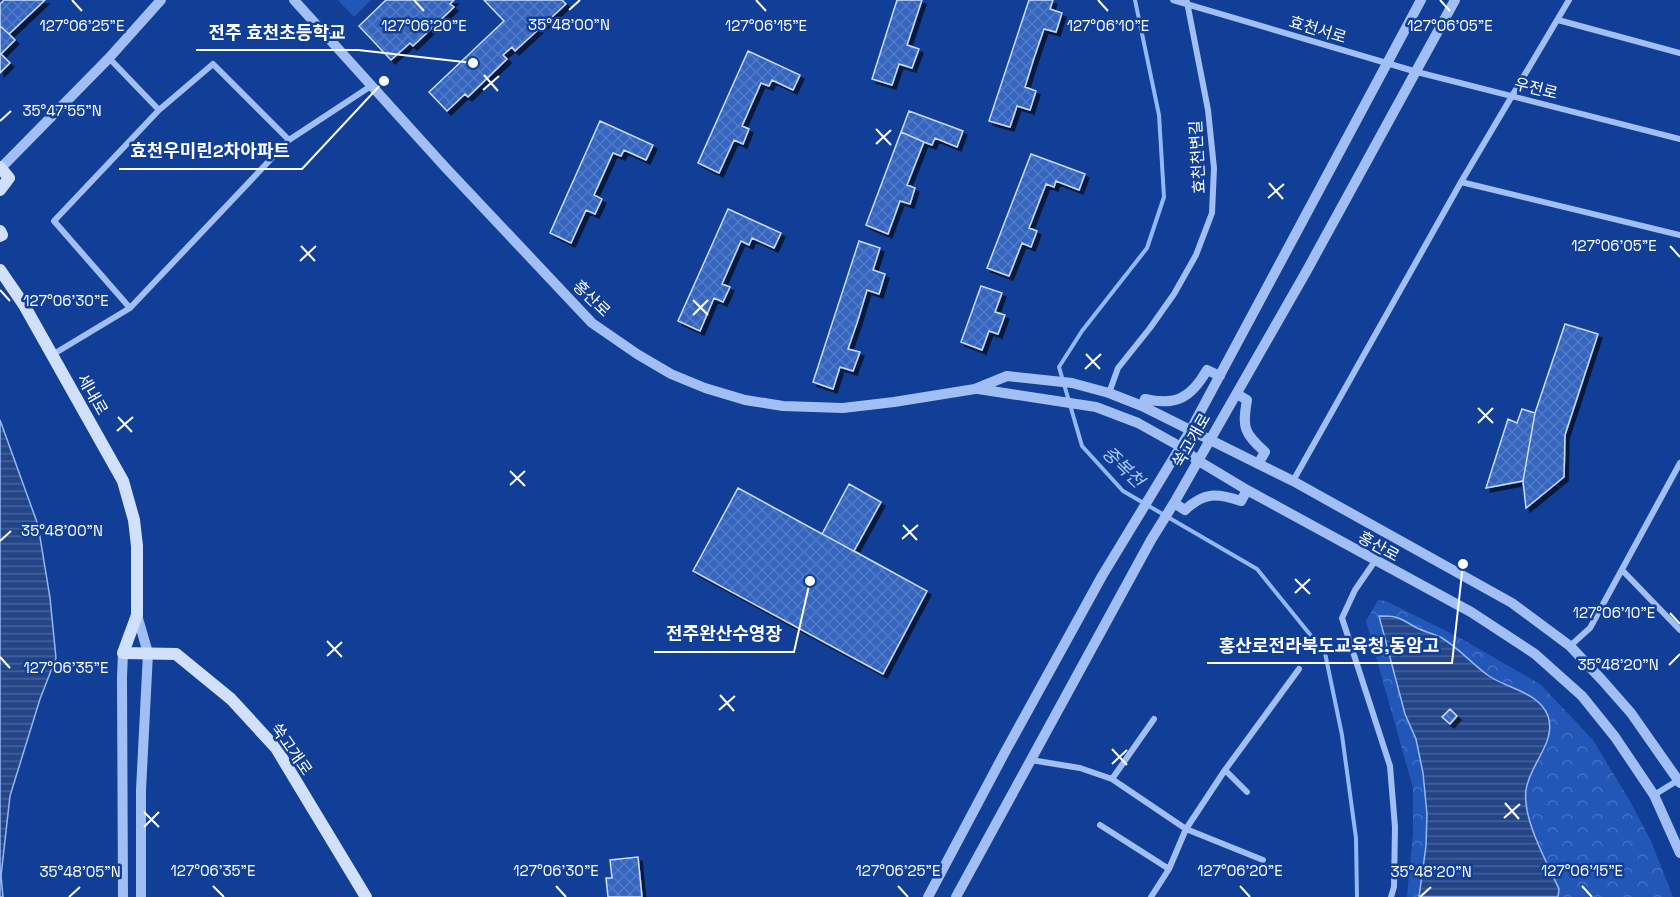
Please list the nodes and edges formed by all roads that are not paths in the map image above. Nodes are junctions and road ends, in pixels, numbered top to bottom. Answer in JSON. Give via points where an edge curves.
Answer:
{"nodes":[{"id":1,"x":161,"y":0,"type":"edge"},
{"id":2,"x":294,"y":0,"type":"edge"},
{"id":3,"x":1173,"y":0,"type":"edge"},
{"id":4,"x":1421,"y":0,"type":"edge"},
{"id":5,"x":1455,"y":0,"type":"edge"},
{"id":6,"x":1569,"y":0,"type":"edge"},
{"id":7,"x":1187,"y":2,"type":"edge"},
{"id":8,"x":1558,"y":20,"type":"junction"},
{"id":9,"x":1680,"y":53,"type":"edge"},
{"id":10,"x":109,"y":58,"type":"junction"},
{"id":11,"x":1386,"y":63,"type":"junction"},
{"id":12,"x":1417,"y":72,"type":"junction"},
{"id":13,"x":371,"y":86,"type":"junction"},
{"id":14,"x":1511,"y":96,"type":"junction"},
{"id":15,"x":159,"y":110,"type":"junction"},
{"id":16,"x":1680,"y":139,"type":"edge"},
{"id":17,"x":289,"y":140,"type":"junction"},
{"id":18,"x":0,"y":168,"type":"edge"},
{"id":19,"x":1461,"y":182,"type":"junction"},
{"id":20,"x":0,"y":190,"type":"edge"},
{"id":21,"x":0,"y":231,"type":"edge"},
{"id":22,"x":1680,"y":235,"type":"edge"},
{"id":23,"x":0,"y":236,"type":"edge"},
{"id":24,"x":0,"y":270,"type":"edge"},
{"id":25,"x":130,"y":308,"type":"junction"},
{"id":26,"x":52,"y":355,"type":"junction"},
{"id":27,"x":1220,"y":376,"type":"junction"},
{"id":28,"x":975,"y":389,"type":"junction"},
{"id":29,"x":1109,"y":393,"type":"junction"},
{"id":30,"x":1237,"y":394,"type":"junction"},
{"id":31,"x":1142,"y":406,"type":"junction"},
{"id":32,"x":1190,"y":431,"type":"junction"},
{"id":33,"x":1209,"y":440,"type":"junction"},
{"id":34,"x":1181,"y":447,"type":"junction"},
{"id":35,"x":1197,"y":460,"type":"junction"},
{"id":36,"x":1680,"y":463,"type":"edge"},
{"id":37,"x":1258,"y":464,"type":"junction"},
{"id":38,"x":1293,"y":481,"type":"junction"},
{"id":39,"x":1247,"y":490,"type":"junction"},
{"id":40,"x":1176,"y":499,"type":"junction"},
{"id":41,"x":1375,"y":561,"type":"junction"},
{"id":42,"x":1623,"y":571,"type":"junction"},
{"id":43,"x":137,"y":615,"type":"junction"},
{"id":44,"x":1680,"y":630,"type":"edge"},
{"id":45,"x":1570,"y":646,"type":"junction"},
{"id":46,"x":123,"y":653,"type":"junction"},
{"id":47,"x":148,"y":653,"type":"junction"},
{"id":48,"x":1299,"y":669,"type":"dead end"},
{"id":49,"x":1154,"y":720,"type":"dead end"},
{"id":50,"x":1031,"y":760,"type":"junction"},
{"id":51,"x":1225,"y":770,"type":"junction"},
{"id":52,"x":1112,"y":779,"type":"junction"},
{"id":53,"x":1680,"y":780,"type":"edge"},
{"id":54,"x":1247,"y":792,"type":"dead end"},
{"id":55,"x":1654,"y":795,"type":"junction"},
{"id":56,"x":1100,"y":825,"type":"dead end"},
{"id":57,"x":1186,"y":828,"type":"junction"},
{"id":58,"x":1680,"y":853,"type":"edge"},
{"id":59,"x":1263,"y":860,"type":"dead end"},
{"id":60,"x":1169,"y":868,"type":"junction"},
{"id":61,"x":362,"y":896,"type":"edge"},
{"id":62,"x":123,"y":897,"type":"edge"},
{"id":63,"x":141,"y":897,"type":"edge"},
{"id":64,"x":928,"y":897,"type":"edge"},
{"id":65,"x":956,"y":897,"type":"edge"},
{"id":66,"x":1151,"y":897,"type":"edge"},
{"id":67,"x":1391,"y":897,"type":"edge"}],
"edges":[{"from":1,"to":10,"type":"street"},
{"from":2,"to":13,"type":"street","name":"홍산로"},
{"from":3,"to":7,"type":"street","name":"효천서로"},
{"from":4,"to":11,"type":"street","name":"쑥고개로"},
{"from":5,"to":12,"type":"street","name":"쑥고개로"},
{"from":6,"to":8,"type":"street"},
{"from":7,"to":11,"type":"street","name":"효천서로"},
{"from":7,"to":29,"type":"street","name":"효천천변길","via":[[1208,110],[1214,168],[1212,213],[1196,255],[1174,294],[1118,368]]},
{"from":8,"to":9,"type":"street"},
{"from":8,"to":14,"type":"street"},
{"from":10,"to":15,"type":"street"},
{"from":10,"to":18,"type":"street"},
{"from":11,"to":12,"type":"street","name":"우전로"},
{"from":11,"to":27,"type":"street","name":"쑥고개로"},
{"from":12,"to":14,"type":"street","name":"우전로"},
{"from":12,"to":30,"type":"street","name":"쑥고개로"},
{"from":13,"to":17,"type":"street"},
{"from":13,"to":28,"type":"street","name":"홍산로","via":[[592,322],[671,374],[735,397],[783,406],[843,408]]},
{"from":14,"to":16,"type":"street","name":"우전로"},
{"from":14,"to":19,"type":"street"},
{"from":15,"to":17,"type":"street","via":[[213,64]]},
{"from":15,"to":25,"type":"street","via":[[54,221]]},
{"from":17,"to":25,"type":"street"},
{"from":18,"to":20,"type":"main road","via":[[9,178]]},
{"from":19,"to":22,"type":"street"},
{"from":19,"to":38,"type":"street"},
{"from":21,"to":23,"type":"main road"},
{"from":24,"to":26,"type":"main road","name":"세내로"},
{"from":25,"to":26,"type":"street"},
{"from":26,"to":43,"type":"main road","name":"세내로","via":[[123,481],[137,546]]},
{"from":27,"to":31,"type":"street","via":[[1206,370],[1187,396],[1165,403],[1145,399]]},
{"from":27,"to":32,"type":"street","name":"쑥고개로"},
{"from":28,"to":29,"type":"street","name":"홍산로","via":[[1007,376],[1072,383]]},
{"from":28,"to":34,"type":"street","name":"홍산로","via":[[1096,407],[1130,419]]},
{"from":29,"to":31,"type":"street","name":"홍산로"},
{"from":30,"to":33,"type":"street","name":"쑥고개로"},
{"from":30,"to":37,"type":"street","via":[[1247,400],[1243,422],[1249,438],[1265,452]]},
{"from":31,"to":32,"type":"street","name":"홍산로"},
{"from":32,"to":33,"type":"street","name":"홍산로"},
{"from":32,"to":34,"type":"street","name":"쑥고개로"},
{"from":33,"to":35,"type":"street","name":"쑥고개로"},
{"from":33,"to":37,"type":"street","name":"홍산로"},
{"from":34,"to":35,"type":"street","name":"홍산로"},
{"from":34,"to":64,"type":"street","name":"쑥고개로","via":[[1102,576]]},
{"from":35,"to":39,"type":"street","name":"홍산로"},
{"from":35,"to":40,"type":"street","name":"쑥고개로"},
{"from":36,"to":42,"type":"street"},
{"from":37,"to":38,"type":"street","name":"홍산로"},
{"from":38,"to":45,"type":"street","name":"홍산로","via":[[1512,603]]},
{"from":39,"to":40,"type":"street","via":[[1241,501],[1221,494],[1202,497],[1185,510]]},
{"from":39,"to":41,"type":"street","name":"홍산로"},
{"from":40,"to":50,"type":"street","name":"쑥고개로"},
{"from":41,"to":55,"type":"street","name":"홍산로","via":[[1471,612],[1535,654],[1582,696]]},
{"from":41,"to":67,"type":"street","via":[[1342,618],[1390,766],[1395,827]]},
{"from":42,"to":44,"type":"street"},
{"from":42,"to":45,"type":"street","via":[[1590,628]]},
{"from":43,"to":46,"type":"main road","name":"세내로"},
{"from":43,"to":47,"type":"street","name":"세내로"},
{"from":45,"to":53,"type":"street","name":"홍산로","via":[[1631,713]]},
{"from":46,"to":47,"type":"main road","name":"쑥고개로"},
{"from":46,"to":62,"type":"street","name":"세내로"},
{"from":47,"to":61,"type":"main road","name":"쑥고개로","via":[[176,654],[231,699],[276,748]]},
{"from":47,"to":63,"type":"street","name":"세내로","via":[[141,790]]},
{"from":48,"to":51,"type":"street"},
{"from":49,"to":52,"type":"street"},
{"from":50,"to":52,"type":"street","via":[[1080,768]]},
{"from":50,"to":65,"type":"street","name":"쑥고개로"},
{"from":51,"to":54,"type":"street"},
{"from":51,"to":57,"type":"street"},
{"from":52,"to":57,"type":"street"},
{"from":53,"to":55,"type":"street"},
{"from":55,"to":58,"type":"street","name":"홍산로"},
{"from":56,"to":60,"type":"street"},
{"from":57,"to":59,"type":"street"},
{"from":57,"to":60,"type":"street"},
{"from":60,"to":66,"type":"street"}]}
